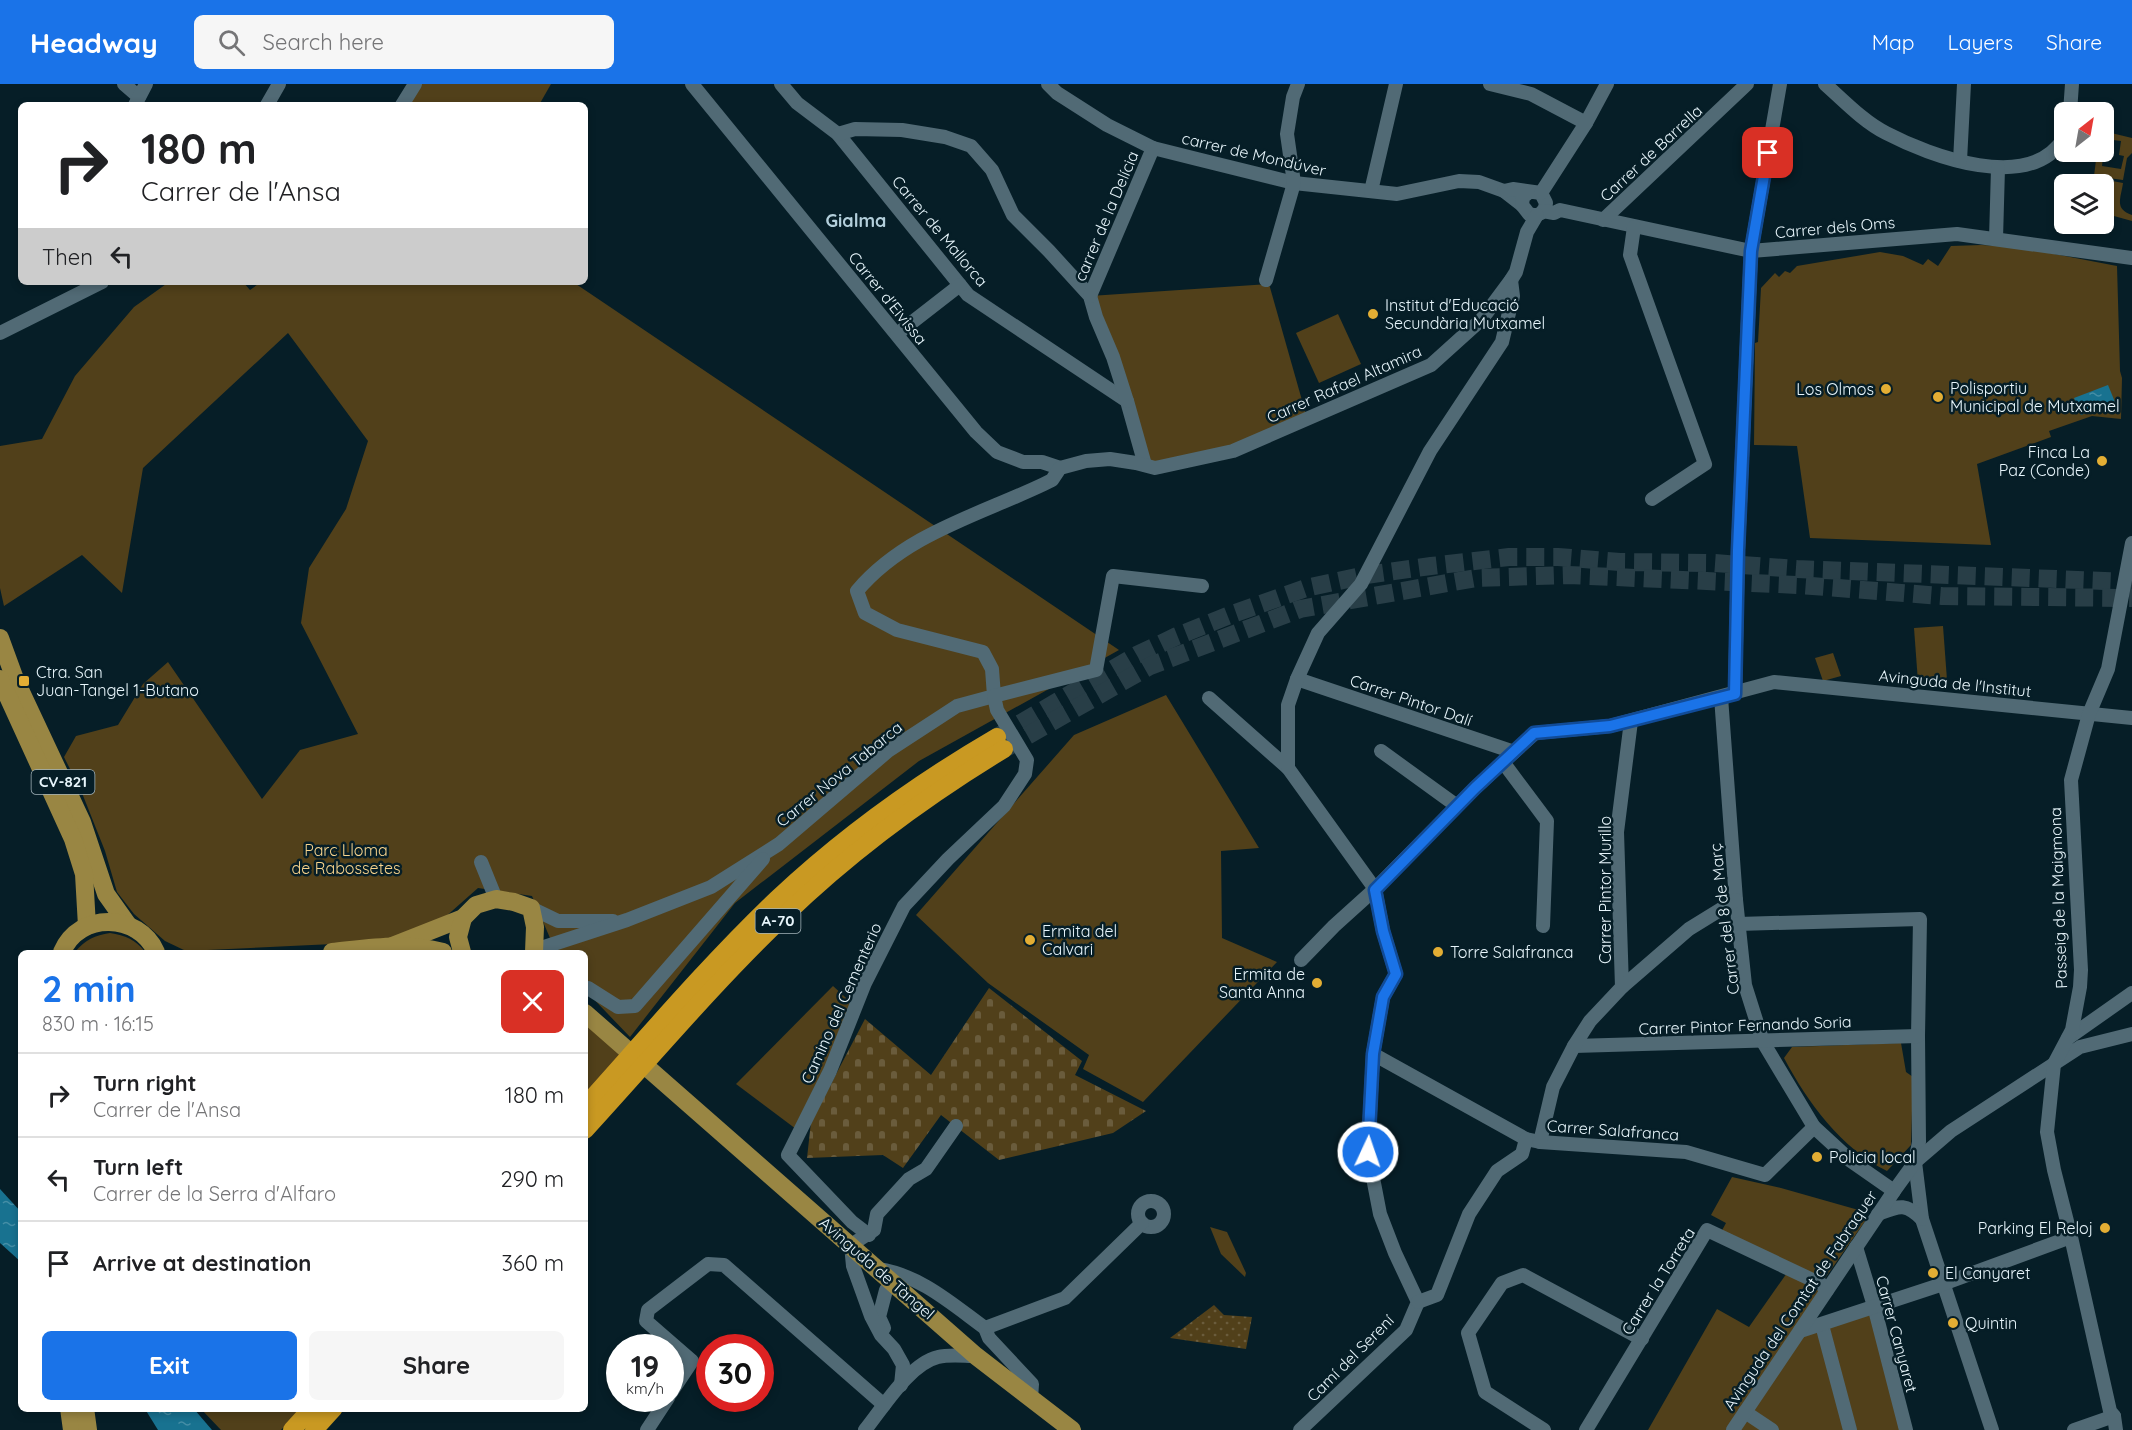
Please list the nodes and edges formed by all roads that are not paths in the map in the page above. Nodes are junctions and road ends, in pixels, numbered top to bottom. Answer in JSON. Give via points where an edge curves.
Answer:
{"nodes":[{"id":1,"x":124,"y":84,"type":"edge"},
{"id":2,"x":279,"y":84,"type":"edge"},
{"id":3,"x":415,"y":84,"type":"edge"},
{"id":4,"x":692,"y":84,"type":"edge"},
{"id":5,"x":781,"y":84,"type":"edge"},
{"id":6,"x":1048,"y":84,"type":"edge"},
{"id":7,"x":1298,"y":84,"type":"edge"},
{"id":8,"x":1396,"y":84,"type":"edge"},
{"id":9,"x":1490,"y":84,"type":"edge"},
{"id":10,"x":1607,"y":84,"type":"edge"},
{"id":11,"x":1748,"y":84,"type":"edge"},
{"id":12,"x":1780,"y":84,"type":"edge"},
{"id":13,"x":1825,"y":84,"type":"edge"},
{"id":14,"x":1964,"y":84,"type":"edge"},
{"id":15,"x":2072,"y":84,"type":"edge"},
{"id":16,"x":140,"y":95,"type":"edge"},
{"id":17,"x":269,"y":102,"type":"edge"},
{"id":18,"x":404,"y":102,"type":"edge"},
{"id":19,"x":2071,"y":102,"type":"edge"},
{"id":20,"x":1586,"y":123,"type":"junction"},
{"id":21,"x":838,"y":134,"type":"junction"},
{"id":22,"x":1153,"y":148,"type":"junction"},
{"id":23,"x":2054,"y":150,"type":"edge"},
{"id":24,"x":1960,"y":161,"type":"junction"},
{"id":25,"x":1998,"y":168,"type":"junction"},
{"id":26,"x":1294,"y":183,"type":"junction"},
{"id":27,"x":1371,"y":190,"type":"junction"},
{"id":28,"x":1535,"y":204,"type":"junction"},
{"id":29,"x":1602,"y":220,"type":"junction"},
{"id":30,"x":1634,"y":227,"type":"junction"},
{"id":31,"x":1996,"y":239,"type":"junction"},
{"id":32,"x":1751,"y":251,"type":"junction"},
{"id":33,"x":2132,"y":258,"type":"edge"},
{"id":34,"x":1266,"y":280,"type":"dead end"},
{"id":35,"x":1511,"y":280,"type":"junction"},
{"id":36,"x":96,"y":285,"type":"edge"},
{"id":37,"x":960,"y":285,"type":"junction"},
{"id":38,"x":1090,"y":296,"type":"junction"},
{"id":39,"x":0,"y":333,"type":"edge"},
{"id":40,"x":897,"y":334,"type":"junction"},
{"id":41,"x":1127,"y":401,"type":"junction"},
{"id":42,"x":1145,"y":465,"type":"junction"},
{"id":43,"x":1060,"y":468,"type":"junction"},
{"id":44,"x":1652,"y":499,"type":"dead end"},
{"id":45,"x":2132,"y":543,"type":"edge"},
{"id":46,"x":1202,"y":585,"type":"dead end"},
{"id":47,"x":0,"y":638,"type":"edge"},
{"id":48,"x":0,"y":679,"type":"edge"},
{"id":49,"x":1297,"y":679,"type":"junction"},
{"id":50,"x":1735,"y":694,"type":"junction"},
{"id":51,"x":994,"y":696,"type":"junction"},
{"id":52,"x":1721,"y":697,"type":"junction"},
{"id":53,"x":1209,"y":698,"type":"dead end"},
{"id":54,"x":2089,"y":714,"type":"junction"},
{"id":55,"x":2132,"y":717,"type":"edge"},
{"id":56,"x":1631,"y":721,"type":"junction"},
{"id":57,"x":1381,"y":751,"type":"dead end"},
{"id":58,"x":1514,"y":752,"type":"junction"},
{"id":59,"x":1503,"y":762,"type":"junction"},
{"id":60,"x":1288,"y":768,"type":"junction"},
{"id":61,"x":1457,"y":806,"type":"junction"},
{"id":62,"x":774,"y":847,"type":"junction"},
{"id":63,"x":481,"y":862,"type":"dead end"},
{"id":64,"x":1375,"y":890,"type":"junction"},
{"id":65,"x":496,"y":899,"type":"junction"},
{"id":66,"x":1736,"y":900,"type":"junction"},
{"id":67,"x":531,"y":908,"type":"junction"},
{"id":68,"x":463,"y":918,"type":"junction"},
{"id":69,"x":627,"y":920,"type":"junction"},
{"id":70,"x":1738,"y":924,"type":"junction"},
{"id":71,"x":128,"y":925,"type":"junction"},
{"id":72,"x":87,"y":926,"type":"junction"},
{"id":73,"x":1542,"y":926,"type":"dead end"},
{"id":74,"x":392,"y":946,"type":"junction"},
{"id":75,"x":155,"y":949,"type":"edge"},
{"id":76,"x":63,"y":950,"type":"edge"},
{"id":77,"x":352,"y":950,"type":"edge"},
{"id":78,"x":435,"y":950,"type":"edge"},
{"id":79,"x":461,"y":950,"type":"edge"},
{"id":80,"x":534,"y":950,"type":"edge"},
{"id":81,"x":537,"y":950,"type":"edge"},
{"id":82,"x":1301,"y":960,"type":"dead end"},
{"id":83,"x":1622,"y":987,"type":"junction"},
{"id":84,"x":588,"y":988,"type":"dead end"},
{"id":85,"x":2132,"y":993,"type":"edge"},
{"id":86,"x":588,"y":1016,"type":"edge"},
{"id":87,"x":2132,"y":1034,"type":"edge"},
{"id":88,"x":1918,"y":1036,"type":"junction"},
{"id":89,"x":2068,"y":1038,"type":"junction"},
{"id":90,"x":1762,"y":1042,"type":"junction"},
{"id":91,"x":1574,"y":1046,"type":"junction"},
{"id":92,"x":1373,"y":1054,"type":"junction"},
{"id":93,"x":2054,"y":1064,"type":"junction"},
{"id":94,"x":588,"y":1103,"type":"edge"},
{"id":95,"x":956,"y":1126,"type":"dead end"},
{"id":96,"x":588,"y":1127,"type":"edge"},
{"id":97,"x":1814,"y":1127,"type":"junction"},
{"id":98,"x":1526,"y":1139,"type":"junction"},
{"id":99,"x":1540,"y":1142,"type":"junction"},
{"id":100,"x":1916,"y":1162,"type":"junction"},
{"id":101,"x":1893,"y":1191,"type":"junction"},
{"id":102,"x":1878,"y":1214,"type":"junction"},
{"id":103,"x":1922,"y":1219,"type":"junction"},
{"id":104,"x":1142,"y":1223,"type":"dead end"},
{"id":105,"x":871,"y":1232,"type":"junction"},
{"id":106,"x":2071,"y":1237,"type":"junction"},
{"id":107,"x":851,"y":1245,"type":"junction"},
{"id":108,"x":1856,"y":1247,"type":"junction"},
{"id":109,"x":876,"y":1267,"type":"junction"},
{"id":110,"x":1943,"y":1284,"type":"junction"},
{"id":111,"x":860,"y":1287,"type":"junction"},
{"id":112,"x":890,"y":1287,"type":"junction"},
{"id":113,"x":1827,"y":1290,"type":"junction"},
{"id":114,"x":1418,"y":1302,"type":"junction"},
{"id":115,"x":1875,"y":1306,"type":"junction"},
{"id":116,"x":1822,"y":1325,"type":"junction"},
{"id":117,"x":985,"y":1328,"type":"junction"},
{"id":118,"x":1800,"y":1331,"type":"junction"},
{"id":119,"x":661,"y":1334,"type":"edge"},
{"id":120,"x":1642,"y":1339,"type":"junction"},
{"id":121,"x":684,"y":1354,"type":"edge"},
{"id":122,"x":976,"y":1356,"type":"junction"},
{"id":123,"x":916,"y":1369,"type":"junction"},
{"id":124,"x":684,"y":1373,"type":"edge"},
{"id":125,"x":901,"y":1385,"type":"junction"},
{"id":126,"x":1031,"y":1399,"type":"junction"},
{"id":127,"x":884,"y":1405,"type":"junction"},
{"id":128,"x":70,"y":1412,"type":"edge"},
{"id":129,"x":86,"y":1412,"type":"edge"},
{"id":130,"x":308,"y":1412,"type":"edge"},
{"id":131,"x":330,"y":1412,"type":"edge"},
{"id":132,"x":659,"y":1412,"type":"edge"},
{"id":133,"x":1745,"y":1412,"type":"junction"},
{"id":134,"x":2115,"y":1423,"type":"edge"},
{"id":135,"x":72,"y":1430,"type":"edge"},
{"id":136,"x":88,"y":1430,"type":"edge"},
{"id":137,"x":292,"y":1430,"type":"edge"},
{"id":138,"x":314,"y":1430,"type":"edge"},
{"id":139,"x":647,"y":1430,"type":"edge"},
{"id":140,"x":865,"y":1430,"type":"edge"},
{"id":141,"x":1071,"y":1430,"type":"edge"},
{"id":142,"x":1300,"y":1430,"type":"edge"},
{"id":143,"x":1544,"y":1430,"type":"edge"},
{"id":144,"x":1586,"y":1430,"type":"edge"},
{"id":145,"x":1733,"y":1430,"type":"edge"},
{"id":146,"x":1772,"y":1430,"type":"edge"},
{"id":147,"x":1850,"y":1430,"type":"edge"},
{"id":148,"x":1906,"y":1430,"type":"edge"},
{"id":149,"x":1992,"y":1430,"type":"edge"},
{"id":150,"x":2074,"y":1430,"type":"edge"}],
"edges":[{"from":1,"to":16,"type":"street"},
{"from":2,"to":17,"type":"street"},
{"from":3,"to":18,"type":"street"},
{"from":4,"to":40,"type":"street","name":"Carrer d'Eivissa"},
{"from":5,"to":21,"type":"street","name":"Carrer de Mallorca","via":[[797,103]]},
{"from":6,"to":22,"type":"street","name":"carrer de Mondúver","via":[[1107,125]]},
{"from":7,"to":26,"type":"street","via":[[1287,134]]},
{"from":8,"to":27,"type":"street"},
{"from":9,"to":20,"type":"street","via":[[1531,94]]},
{"from":10,"to":20,"type":"street"},
{"from":11,"to":29,"type":"street","name":"Carrer de Barrella"},
{"from":12,"to":32,"type":"street"},
{"from":13,"to":24,"type":"street","via":[[1884,132]]},
{"from":14,"to":24,"type":"street"},
{"from":15,"to":19,"type":"street"},
{"from":20,"to":28,"type":"street"},
{"from":21,"to":37,"type":"street","name":"Carrer de Mallorca"},
{"from":21,"to":38,"type":"street","via":[[855,129],[902,130],[972,146],[992,170],[1013,215]]},
{"from":22,"to":26,"type":"street","name":"carrer de Mondúver"},
{"from":22,"to":38,"type":"street","name":"carrer de la Delícia"},
{"from":23,"to":25,"type":"street","via":[[2035,161]]},
{"from":24,"to":25,"type":"street"},
{"from":25,"to":31,"type":"street"},
{"from":26,"to":27,"type":"street","name":"carrer de Mondúver"},
{"from":26,"to":34,"type":"street"},
{"from":27,"to":28,"type":"street","name":"carrer de Mondúver","via":[[1397,194],[1459,181],[1479,182]]},
{"from":28,"to":29,"type":"street","name":"Carrer dels Oms","via":[[1556,205],[1560,210]]},
{"from":28,"to":35,"type":"street","name":"Carrer Rafael Altamira","via":[[1525,222],[1527,232]]},
{"from":29,"to":30,"type":"street","name":"Carrer dels Oms"},
{"from":30,"to":32,"type":"street","name":"Carrer dels Oms"},
{"from":30,"to":44,"type":"street","via":[[1630,255],[1705,464]]},
{"from":31,"to":32,"type":"street","name":"Carrer dels Oms","via":[[1957,234]]},
{"from":31,"to":33,"type":"street","name":"Carrer dels Oms"},
{"from":32,"to":50,"type":"street"},
{"from":35,"to":42,"type":"street","name":"Carrer Rafael Altamira","via":[[1482,319],[1431,365],[1233,451],[1155,468]]},
{"from":35,"to":49,"type":"street","via":[[1513,296],[1502,342],[1430,451],[1361,584],[1318,633]]},
{"from":36,"to":39,"type":"street"},
{"from":37,"to":40,"type":"street"},
{"from":37,"to":41,"type":"street","name":"Carrer de Mallorca","via":[[968,295]]},
{"from":38,"to":41,"type":"street"},
{"from":40,"to":43,"type":"street","name":"Carrer d'Eivissa","via":[[976,432],[997,452],[1023,462],[1042,462]]},
{"from":41,"to":42,"type":"street"},
{"from":42,"to":43,"type":"street","via":[[1099,460]]},
{"from":43,"to":51,"type":"street","via":[[1052,480],[958,520],[898,554],[857,591],[865,613],[897,630],[983,652],[992,669]]},
{"from":45,"to":54,"type":"street","name":"Passeig de la Maigmona","via":[[2108,669]]},
{"from":46,"to":51,"type":"street","name":"Carrer Nova Tabarca","via":[[1113,576],[1096,670]]},
{"from":47,"to":71,"type":"main road","number":"CV-821","via":[[82,822],[106,894]]},
{"from":48,"to":72,"type":"main road","number":"CV-821","via":[[74,839],[84,874]]},
{"from":49,"to":58,"type":"street","name":"Carrer Pintor Dalí"},
{"from":49,"to":60,"type":"street","via":[[1288,705]]},
{"from":50,"to":52,"type":"street"},
{"from":50,"to":54,"type":"street","name":"Avinguda de l'Institut","via":[[1774,682]]},
{"from":51,"to":62,"type":"street","name":"Carrer Nova Tabarca","via":[[957,706],[888,752]]},
{"from":51,"to":105,"type":"street","name":"Camino del Cementerio","via":[[996,710],[1027,760],[1025,774],[1004,806],[904,906],[788,1155],[852,1222]]},
{"from":52,"to":56,"type":"street"},
{"from":52,"to":66,"type":"street","name":"Carrer del 8 de Març"},
{"from":53,"to":60,"type":"street"},
{"from":54,"to":55,"type":"street","name":"Avinguda de l'Institut"},
{"from":54,"to":89,"type":"street","name":"Passeig de la Maigmona","via":[[2071,780],[2081,970]]},
{"from":56,"to":58,"type":"street","via":[[1534,733]]},
{"from":56,"to":83,"type":"street","name":"Carrer Pintor Murillo","via":[[1617,832]]},
{"from":57,"to":61,"type":"street"},
{"from":58,"to":59,"type":"street"},
{"from":59,"to":61,"type":"street"},
{"from":59,"to":73,"type":"street","via":[[1547,821]]},
{"from":60,"to":64,"type":"street"},
{"from":61,"to":64,"type":"street"},
{"from":62,"to":69,"type":"street","name":"Carrer Nova Tabarca","via":[[711,887]]},
{"from":62,"to":84,"type":"street","via":[[635,1006],[618,1007]]},
{"from":63,"to":65,"type":"street"},
{"from":64,"to":82,"type":"street"},
{"from":64,"to":92,"type":"street","via":[[1396,974],[1383,997]]},
{"from":65,"to":67,"type":"main road"},
{"from":65,"to":68,"type":"main road","via":[[476,905]]},
{"from":66,"to":70,"type":"street","name":"Carrer del 8 de Març"},
{"from":66,"to":83,"type":"street","via":[[1689,929]]},
{"from":67,"to":69,"type":"street","via":[[558,921]]},
{"from":67,"to":80,"type":"main road"},
{"from":68,"to":74,"type":"main road"},
{"from":68,"to":79,"type":"main road","via":[[458,937]]},
{"from":69,"to":81,"type":"street","name":"Carrer Nova Tabarca"},
{"from":70,"to":88,"type":"street","via":[[1920,919]]},
{"from":70,"to":90,"type":"street","name":"Carrer del 8 de Març","via":[[1746,985]]},
{"from":71,"to":72,"type":"main road","via":[[115,921]]},
{"from":71,"to":75,"type":"main road","number":"CV-821","via":[[142,933]]},
{"from":72,"to":76,"type":"main road","via":[[74,934]]},
{"from":74,"to":77,"type":"main road"},
{"from":74,"to":78,"type":"main road"},
{"from":83,"to":91,"type":"street","via":[[1590,1021]]},
{"from":85,"to":89,"type":"street"},
{"from":86,"to":107,"type":"main road","name":"Avinguda de Tàngel"},
{"from":87,"to":93,"type":"street","name":"Avinguda del Comtat de Fabraquer","via":[[2080,1047]]},
{"from":88,"to":90,"type":"street","name":"Carrer Pintor Fernando Soria"},
{"from":88,"to":100,"type":"street"},
{"from":89,"to":93,"type":"street","name":"Passeig de la Maigmona"},
{"from":90,"to":91,"type":"street","name":"Carrer Pintor Fernando Soria"},
{"from":90,"to":97,"type":"street","name":"Carrer del 8 de Març"},
{"from":91,"to":99,"type":"street","via":[[1553,1087]]},
{"from":92,"to":98,"type":"street","name":"Carrer Salafranca"},
{"from":92,"to":114,"type":"street","via":[[1368,1152],[1380,1214]]},
{"from":93,"to":100,"type":"street","name":"Avinguda del Comtat de Fabraquer","via":[[1951,1131]]},
{"from":93,"to":106,"type":"street","name":"Passeig de la Maigmona","via":[[2046,1132]]},
{"from":94,"to":96,"type":"highway","number":"A-70","via":[[739,937],[814,866],[902,797],[956,761],[1000,743],[874,839],[785,915]]},
{"from":95,"to":105,"type":"street","via":[[926,1169],[909,1179],[877,1214]]},
{"from":97,"to":99,"type":"street","name":"Carrer Salafranca","via":[[1766,1175],[1686,1152]]},
{"from":97,"to":101,"type":"street","name":"Carrer del 8 de Març","via":[[1851,1161]]},
{"from":98,"to":99,"type":"street","name":"Carrer Salafranca"},
{"from":98,"to":114,"type":"street","via":[[1522,1154],[1497,1171],[1469,1214],[1437,1295]]},
{"from":100,"to":101,"type":"street","name":"Avinguda del Comtat de Fabraquer"},
{"from":100,"to":103,"type":"street"},
{"from":101,"to":102,"type":"street","name":"Avinguda del Comtat de Fabraquer"},
{"from":102,"to":103,"type":"street","via":[[1900,1205],[1912,1209]]},
{"from":102,"to":108,"type":"street","name":"Avinguda del Comtat de Fabraquer"},
{"from":103,"to":110,"type":"street"},
{"from":104,"to":117,"type":"street","via":[[1065,1298]]},
{"from":105,"to":107,"type":"street"},
{"from":105,"to":109,"type":"street"},
{"from":106,"to":110,"type":"street"},
{"from":106,"to":134,"type":"street","name":"Passeig de la Maigmona"},
{"from":107,"to":109,"type":"main road","name":"Avinguda de Tàngel"},
{"from":107,"to":111,"type":"street"},
{"from":108,"to":113,"type":"street","name":"Avinguda del Comtat de Fabraquer"},
{"from":108,"to":115,"type":"street","name":"Carrer Canyaret"},
{"from":109,"to":112,"type":"main road","name":"Avinguda de Tàngel"},
{"from":109,"to":117,"type":"street","via":[[921,1282]]},
{"from":110,"to":115,"type":"street"},
{"from":110,"to":149,"type":"street"},
{"from":111,"to":112,"type":"street","via":[[871,1292]]},
{"from":111,"to":125,"type":"street","via":[[881,1335],[903,1365]]},
{"from":112,"to":122,"type":"main road","name":"Avinguda de Tàngel"},
{"from":112,"to":123,"type":"street","via":[[879,1317],[889,1337]]},
{"from":113,"to":118,"type":"street","name":"Avinguda del Comtat de Fabraquer"},
{"from":113,"to":120,"type":"street","name":"Carrer la Torreta","via":[[1707,1230]]},
{"from":114,"to":142,"type":"street","name":"Camí del Serení","via":[[1406,1330]]},
{"from":115,"to":116,"type":"street"},
{"from":115,"to":148,"type":"street","name":"Carrer Canyaret"},
{"from":116,"to":118,"type":"street"},
{"from":116,"to":147,"type":"street"},
{"from":117,"to":126,"type":"street","via":[[989,1338],[1032,1384]]},
{"from":118,"to":133,"type":"street","name":"Avinguda del Comtat de Fabraquer"},
{"from":119,"to":127,"type":"street","via":[[646,1321],[648,1310],[708,1264],[724,1265]]},
{"from":120,"to":143,"type":"street","via":[[1522,1275],[1502,1283],[1468,1333],[1485,1392]]},
{"from":120,"to":144,"type":"street","name":"Carrer la Torreta"},
{"from":121,"to":124,"type":"street","via":[[692,1361]]},
{"from":122,"to":123,"type":"street","via":[[938,1357]]},
{"from":122,"to":126,"type":"main road","name":"Avinguda de Tàngel"},
{"from":123,"to":125,"type":"street"},
{"from":125,"to":127,"type":"street"},
{"from":126,"to":141,"type":"main road","name":"Avinguda de Tàngel"},
{"from":127,"to":140,"type":"street"},
{"from":128,"to":135,"type":"main road"},
{"from":129,"to":136,"type":"main road"},
{"from":130,"to":137,"type":"highway"},
{"from":131,"to":138,"type":"highway"},
{"from":132,"to":139,"type":"street"},
{"from":133,"to":145,"type":"street","name":"Avinguda del Comtat de Fabraquer"},
{"from":133,"to":146,"type":"street"},
{"from":134,"to":150,"type":"street"}]}
